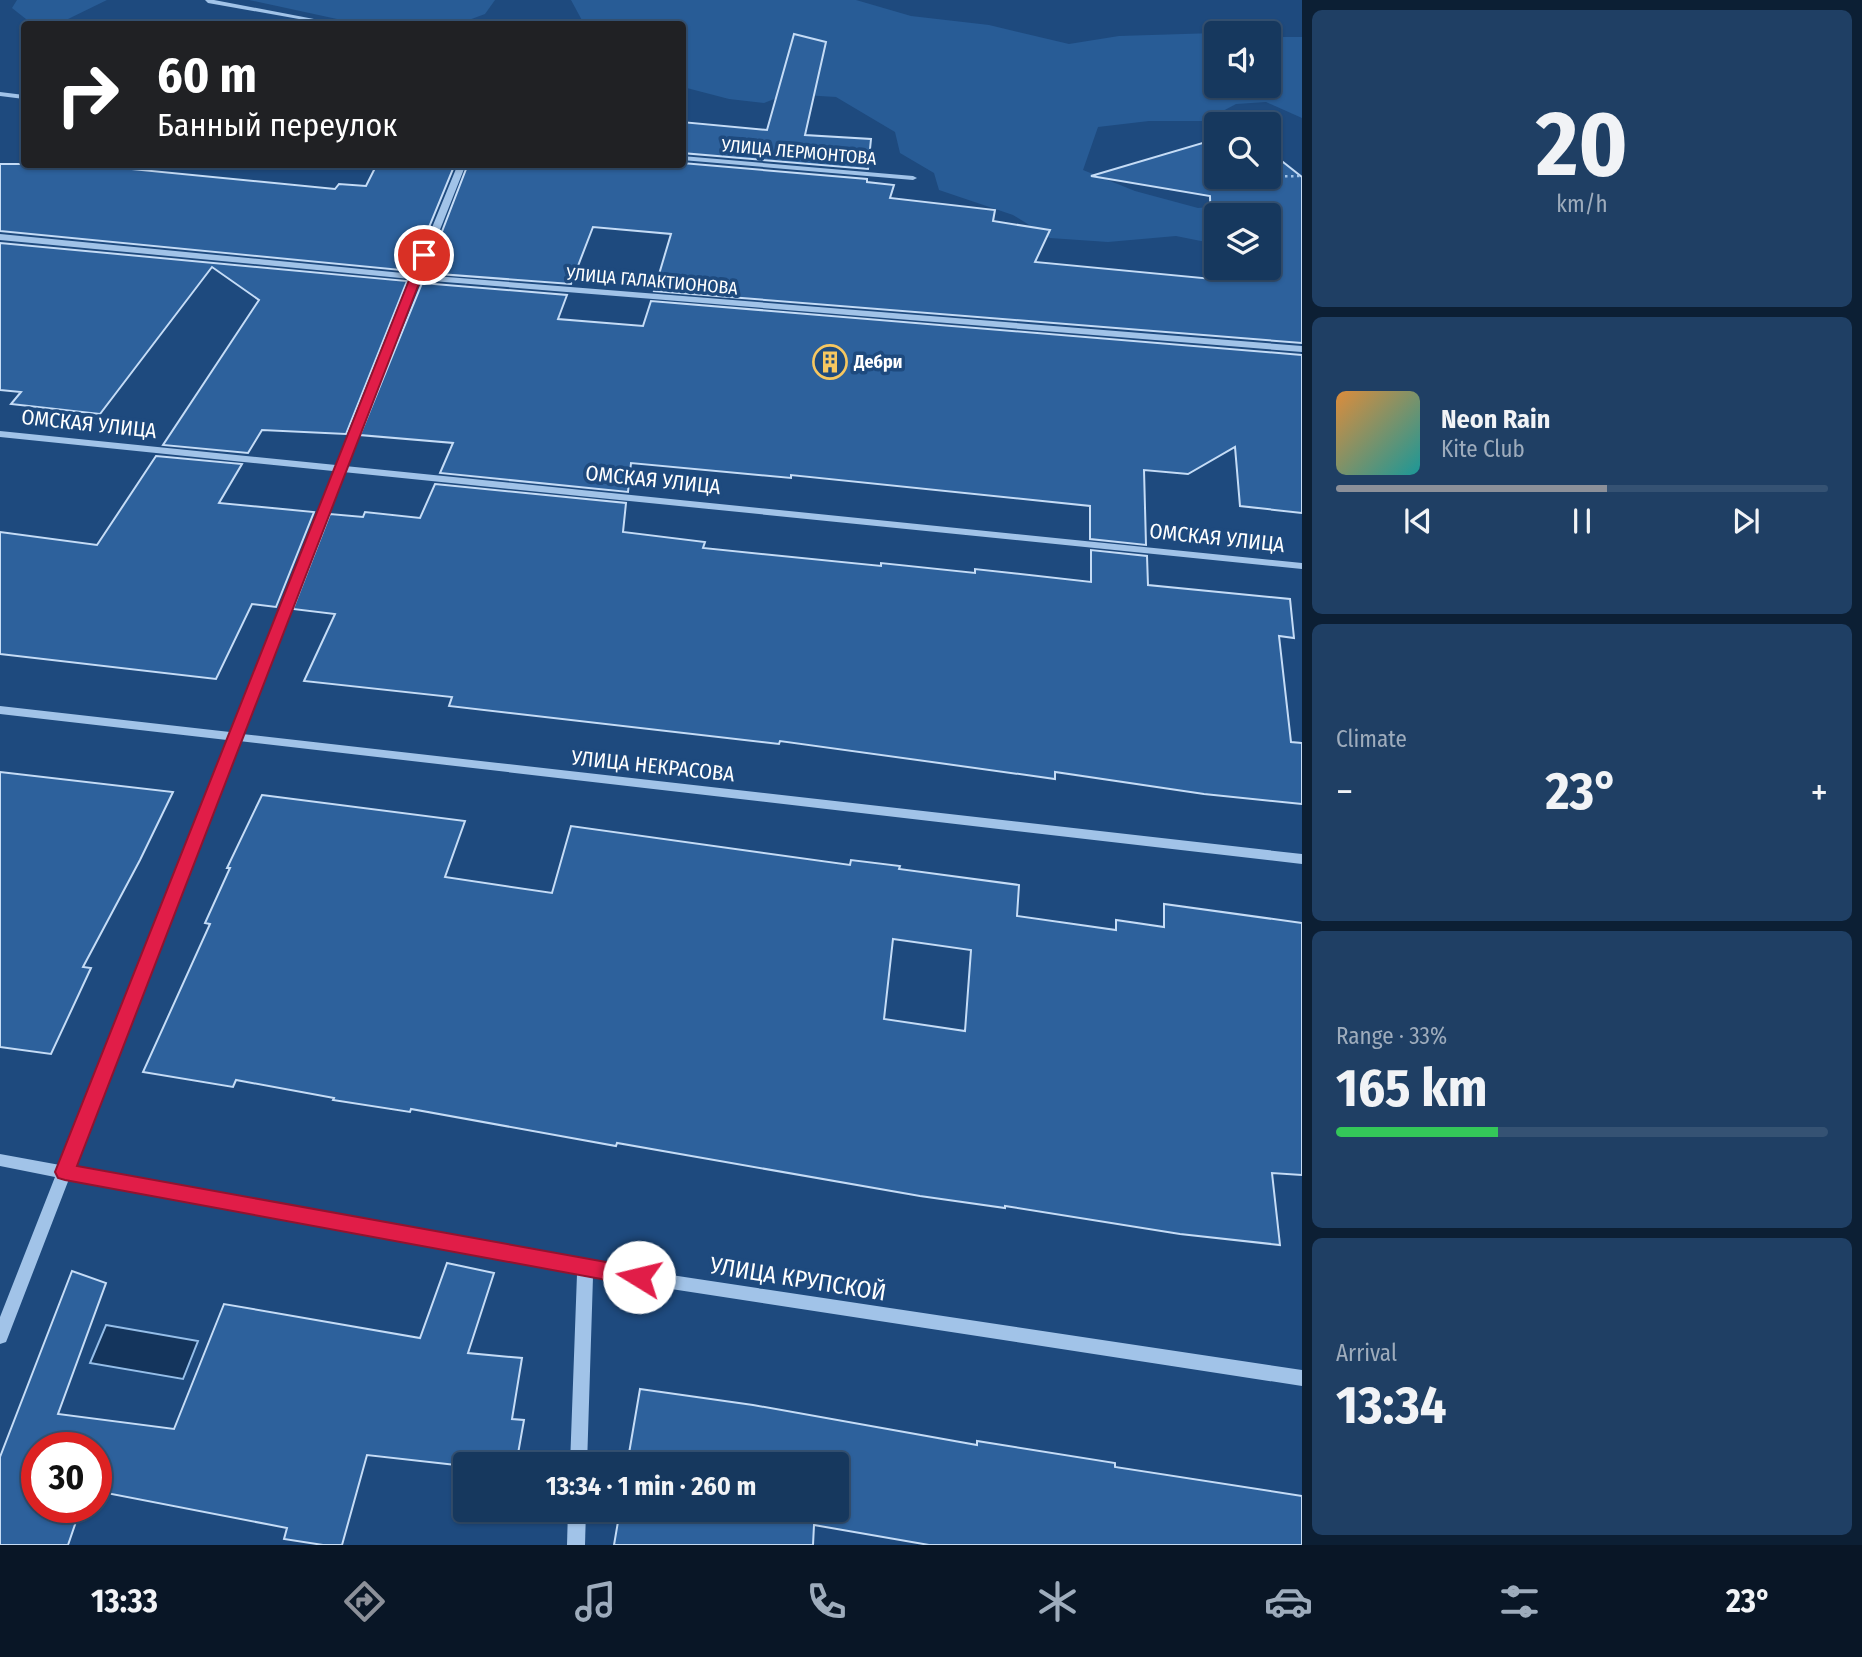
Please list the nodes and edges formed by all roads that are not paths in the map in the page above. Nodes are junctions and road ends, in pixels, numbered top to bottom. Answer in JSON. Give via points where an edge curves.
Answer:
{"nodes":[{"id":1,"x":208,"y":1,"type":"edge"},
{"id":2,"x":319,"y":21,"type":"edge"},
{"id":3,"x":0,"y":94,"type":"edge"},
{"id":4,"x":21,"y":97,"type":"edge"},
{"id":5,"x":686,"y":158,"type":"edge"},
{"id":6,"x":460,"y":168,"type":"edge"},
{"id":7,"x":912,"y":178,"type":"dead end"},
{"id":8,"x":0,"y":237,"type":"edge"},
{"id":9,"x":415,"y":277,"type":"junction"},
{"id":10,"x":1302,"y":349,"type":"edge"},
{"id":11,"x":0,"y":434,"type":"edge"},
{"id":12,"x":340,"y":467,"type":"junction"},
{"id":13,"x":1302,"y":566,"type":"edge"},
{"id":14,"x":0,"y":710,"type":"edge"},
{"id":15,"x":234,"y":738,"type":"junction"},
{"id":16,"x":1302,"y":859,"type":"edge"},
{"id":17,"x":0,"y":1160,"type":"edge"},
{"id":18,"x":65,"y":1172,"type":"junction"},
{"id":19,"x":585,"y":1269,"type":"junction"},
{"id":20,"x":0,"y":1337,"type":"edge"},
{"id":21,"x":1302,"y":1378,"type":"edge"},
{"id":22,"x":578,"y":1452,"type":"edge"},
{"id":23,"x":577,"y":1522,"type":"edge"},
{"id":24,"x":576,"y":1545,"type":"edge"}],
"edges":[{"from":1,"to":2,"type":"street"},
{"from":3,"to":4,"type":"street"},
{"from":5,"to":7,"type":"street","name":"УЛИЦА ЛЕРМОНТОВА"},
{"from":6,"to":9,"type":"street"},
{"from":8,"to":9,"type":"street","name":"УЛИЦА ГАЛАКТИОНОВА"},
{"from":9,"to":10,"type":"street","name":"УЛИЦА ГАЛАКТИОНОВА"},
{"from":9,"to":12,"type":"street"},
{"from":11,"to":12,"type":"street","name":"ОМСКАЯ УЛИЦА"},
{"from":12,"to":13,"type":"street","name":"ОМСКАЯ УЛИЦА"},
{"from":12,"to":15,"type":"street"},
{"from":14,"to":15,"type":"street","name":"УЛИЦА НЕКРАСОВА"},
{"from":15,"to":16,"type":"street","name":"УЛИЦА НЕКРАСОВА"},
{"from":15,"to":18,"type":"street"},
{"from":17,"to":18,"type":"street","name":"УЛИЦА КРУПСКОЙ"},
{"from":18,"to":19,"type":"street","name":"УЛИЦА КРУПСКОЙ"},
{"from":18,"to":20,"type":"street"},
{"from":19,"to":21,"type":"street","name":"УЛИЦА КРУПСКОЙ"},
{"from":19,"to":22,"type":"street"},
{"from":23,"to":24,"type":"street"}]}
